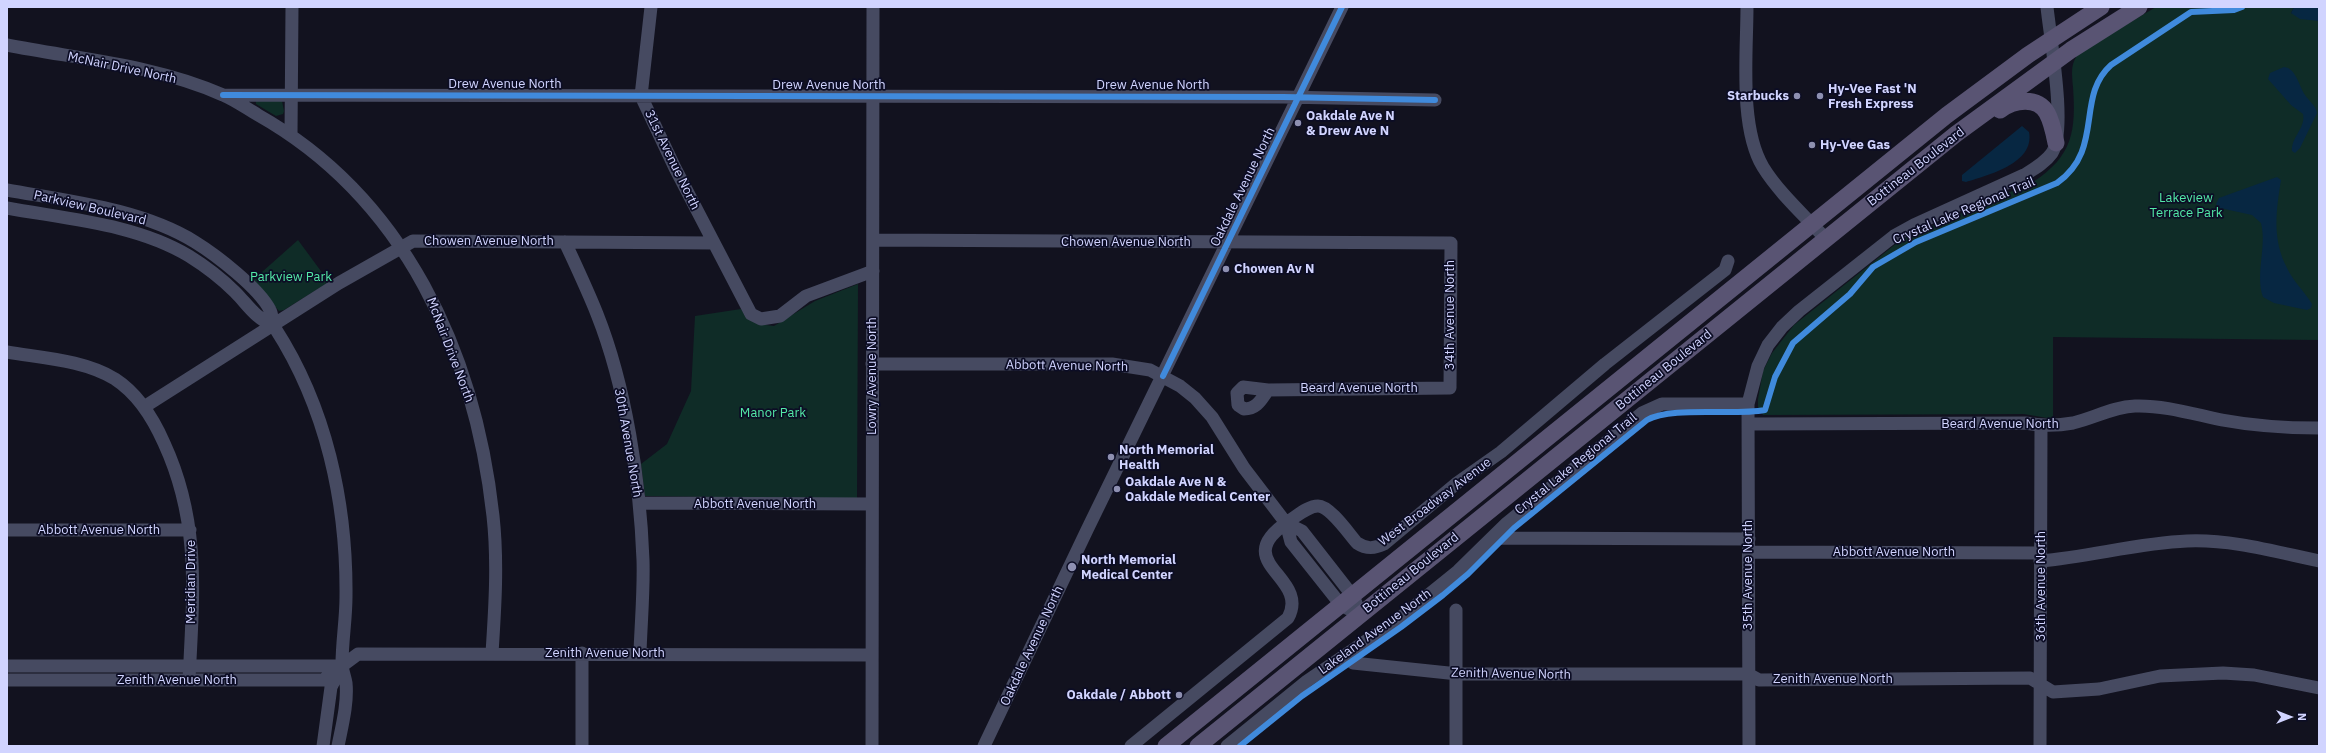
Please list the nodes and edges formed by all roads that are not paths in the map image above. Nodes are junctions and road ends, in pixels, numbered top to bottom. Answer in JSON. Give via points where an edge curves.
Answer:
{"nodes":[{"id":1,"x":292,"y":7,"type":"edge"},
{"id":2,"x":651,"y":7,"type":"edge"},
{"id":3,"x":873,"y":7,"type":"edge"},
{"id":4,"x":1342,"y":7,"type":"edge"},
{"id":5,"x":1747,"y":7,"type":"edge"},
{"id":6,"x":2048,"y":7,"type":"edge"},
{"id":7,"x":2101,"y":7,"type":"edge"},
{"id":8,"x":2139,"y":7,"type":"edge"},
{"id":9,"x":2051,"y":40,"type":"junction"},
{"id":10,"x":7,"y":45,"type":"edge"},
{"id":11,"x":2054,"y":63,"type":"junction"},
{"id":12,"x":291,"y":94,"type":"junction"},
{"id":13,"x":223,"y":95,"type":"junction"},
{"id":14,"x":641,"y":96,"type":"junction"},
{"id":15,"x":873,"y":96,"type":"junction"},
{"id":16,"x":1298,"y":97,"type":"junction"},
{"id":17,"x":1435,"y":100,"type":"dead end"},
{"id":18,"x":291,"y":135,"type":"junction"},
{"id":19,"x":2056,"y":143,"type":"junction"},
{"id":20,"x":7,"y":190,"type":"edge"},
{"id":21,"x":7,"y":208,"type":"edge"},
{"id":22,"x":1852,"y":218,"type":"junction"},
{"id":23,"x":1812,"y":224,"type":"junction"},
{"id":24,"x":1826,"y":239,"type":"junction"},
{"id":25,"x":872,"y":240,"type":"junction"},
{"id":26,"x":565,"y":242,"type":"junction"},
{"id":27,"x":713,"y":243,"type":"junction"},
{"id":28,"x":1228,"y":243,"type":"junction"},
{"id":29,"x":1451,"y":243,"type":"joint"},
{"id":30,"x":401,"y":247,"type":"junction"},
{"id":31,"x":1728,"y":261,"type":"dead end"},
{"id":32,"x":873,"y":271,"type":"junction"},
{"id":33,"x":273,"y":326,"type":"junction"},
{"id":34,"x":7,"y":352,"type":"edge"},
{"id":35,"x":872,"y":364,"type":"junction"},
{"id":36,"x":1163,"y":376,"type":"junction"},
{"id":37,"x":1450,"y":388,"type":"joint"},
{"id":38,"x":1268,"y":390,"type":"dead end"},
{"id":39,"x":1748,"y":404,"type":"junction"},
{"id":40,"x":144,"y":407,"type":"junction"},
{"id":41,"x":1749,"y":424,"type":"junction"},
{"id":42,"x":2041,"y":426,"type":"junction"},
{"id":43,"x":2319,"y":428,"type":"edge"},
{"id":44,"x":639,"y":503,"type":"junction"},
{"id":45,"x":872,"y":504,"type":"junction"},
{"id":46,"x":1286,"y":523,"type":"junction"},
{"id":47,"x":7,"y":530,"type":"edge"},
{"id":48,"x":190,"y":530,"type":"junction"},
{"id":49,"x":1493,"y":538,"type":"junction"},
{"id":50,"x":1749,"y":545,"type":"junction"},
{"id":51,"x":2040,"y":557,"type":"junction"},
{"id":52,"x":2319,"y":561,"type":"edge"},
{"id":53,"x":1347,"y":600,"type":"junction"},
{"id":54,"x":1456,"y":610,"type":"dead end"},
{"id":55,"x":1360,"y":615,"type":"junction"},
{"id":56,"x":492,"y":653,"type":"junction"},
{"id":57,"x":640,"y":653,"type":"junction"},
{"id":58,"x":582,"y":654,"type":"junction"},
{"id":59,"x":872,"y":655,"type":"junction"},
{"id":60,"x":1346,"y":655,"type":"junction"},
{"id":61,"x":7,"y":666,"type":"edge"},
{"id":62,"x":189,"y":666,"type":"junction"},
{"id":63,"x":342,"y":666,"type":"junction"},
{"id":64,"x":1458,"y":674,"type":"junction"},
{"id":65,"x":1748,"y":674,"type":"junction"},
{"id":66,"x":7,"y":680,"type":"edge"},
{"id":67,"x":189,"y":680,"type":"junction"},
{"id":68,"x":2041,"y":685,"type":"junction"},
{"id":69,"x":2319,"y":688,"type":"edge"},
{"id":70,"x":1172,"y":741,"type":"edge"},
{"id":71,"x":323,"y":746,"type":"edge"},
{"id":72,"x":338,"y":746,"type":"edge"},
{"id":73,"x":582,"y":746,"type":"edge"},
{"id":74,"x":872,"y":746,"type":"edge"},
{"id":75,"x":984,"y":746,"type":"edge"},
{"id":76,"x":1131,"y":746,"type":"edge"},
{"id":77,"x":1198,"y":746,"type":"edge"},
{"id":78,"x":1227,"y":746,"type":"edge"},
{"id":79,"x":1456,"y":746,"type":"edge"},
{"id":80,"x":1749,"y":746,"type":"edge"},
{"id":81,"x":2040,"y":746,"type":"edge"}],
"edges":[{"from":1,"to":12,"type":"street"},
{"from":2,"to":14,"type":"street","name":"31st Avenue North"},
{"from":3,"to":15,"type":"street","name":"Lowry Avenue North"},
{"from":4,"to":16,"type":"street","name":"Oakdale Avenue North"},
{"from":5,"to":23,"type":"street","via":[[1748,117],[1754,146],[1767,172]]},
{"from":6,"to":9,"type":"street"},
{"from":7,"to":9,"type":"main road","name":"Bottineau Boulevard"},
{"from":8,"to":11,"type":"main road","name":"Bottineau Boulevard"},
{"from":9,"to":11,"type":"street"},
{"from":9,"to":23,"type":"main road","name":"Bottineau Boulevard","via":[[1968,100]]},
{"from":10,"to":13,"type":"street","name":"McNair Drive North","via":[[128,67],[171,77]]},
{"from":11,"to":19,"type":"street","via":[[2059,130]]},
{"from":11,"to":22,"type":"main road","name":"Bottineau Boulevard","via":[[1956,134]]},
{"from":12,"to":13,"type":"street","name":"Drew Avenue North"},
{"from":12,"to":14,"type":"street","name":"Drew Avenue North"},
{"from":12,"to":18,"type":"street"},
{"from":13,"to":18,"type":"street","name":"McNair Drive North"},
{"from":14,"to":15,"type":"street","name":"Drew Avenue North"},
{"from":14,"to":27,"type":"street","name":"31st Avenue North"},
{"from":15,"to":16,"type":"street","name":"Drew Avenue North"},
{"from":15,"to":25,"type":"street","name":"Lowry Avenue North"},
{"from":16,"to":17,"type":"street","name":"Drew Avenue North"},
{"from":16,"to":28,"type":"street","name":"Oakdale Avenue North"},
{"from":18,"to":30,"type":"street","name":"McNair Drive North","via":[[332,167],[357,192]]},
{"from":19,"to":22,"type":"main road","via":[[2046,112],[2039,105],[2030,101],[2013,103],[2004,107],[1907,185]]},
{"from":19,"to":39,"type":"street","via":[[2052,152],[2036,168],[1894,236],[1799,311],[1768,345],[1758,366]]},
{"from":20,"to":33,"type":"street","name":"Parkview Boulevard","via":[[130,215],[167,228],[207,250],[243,279],[271,310]]},
{"from":21,"to":33,"type":"street","name":"Parkview Boulevard","via":[[114,228],[163,243],[212,272],[234,291],[260,320]]},
{"from":22,"to":24,"type":"main road","name":"Bottineau Boulevard"},
{"from":23,"to":24,"type":"street"},
{"from":23,"to":53,"type":"main road","name":"Bottineau Boulevard"},
{"from":24,"to":55,"type":"main road","name":"Bottineau Boulevard"},
{"from":25,"to":28,"type":"street","name":"Chowen Avenue North"},
{"from":25,"to":32,"type":"street","name":"Lowry Avenue North"},
{"from":26,"to":27,"type":"street","name":"Chowen Avenue North"},
{"from":26,"to":30,"type":"street","name":"Chowen Avenue North","via":[[413,241]]},
{"from":26,"to":44,"type":"street","name":"30th Avenue North","via":[[597,314],[609,351],[631,446]]},
{"from":27,"to":32,"type":"street","name":"31st Avenue North","via":[[751,314],[761,319],[780,316],[806,296]]},
{"from":28,"to":29,"type":"street","name":"Chowen Avenue North"},
{"from":28,"to":36,"type":"street","name":"Oakdale Avenue North"},
{"from":29,"to":37,"type":"street","name":"34th Avenue North"},
{"from":30,"to":33,"type":"street","name":"Chowen Avenue North"},
{"from":30,"to":56,"type":"street","name":"McNair Drive North","via":[[428,292],[444,326],[477,424],[493,518],[495,566]]},
{"from":31,"to":46,"type":"street","name":"West Broadway Avenue","via":[[1725,270],[1384,544],[1363,547],[1329,510],[1318,506]]},
{"from":32,"to":35,"type":"street","name":"Lowry Avenue North"},
{"from":33,"to":40,"type":"street","name":"Chowen Avenue North"},
{"from":33,"to":63,"type":"street","name":"Parkview Boulevard","via":[[294,359],[310,394],[335,473],[342,518],[346,575]]},
{"from":34,"to":40,"type":"street","name":"Meridian Drive","via":[[95,369],[115,379]]},
{"from":35,"to":36,"type":"street","name":"Abbott Avenue North","via":[[1112,364],[1150,370]]},
{"from":35,"to":45,"type":"street","name":"Lowry Avenue North"},
{"from":36,"to":46,"type":"street","name":"Abbott Avenue North","via":[[1195,398],[1212,417],[1244,468]]},
{"from":36,"to":75,"type":"street","name":"Oakdale Avenue North"},
{"from":37,"to":38,"type":"street","name":"Beard Avenue North"},
{"from":39,"to":41,"type":"street","name":"35th Avenue North"},
{"from":39,"to":49,"type":"street","name":"Lakeland Avenue North","via":[[1662,404],[1642,413]]},
{"from":40,"to":48,"type":"street","name":"Meridian Drive","via":[[153,418],[172,459],[183,493]]},
{"from":41,"to":42,"type":"street","name":"Beard Avenue North"},
{"from":41,"to":50,"type":"street","name":"35th Avenue North"},
{"from":42,"to":43,"type":"street","name":"Beard Avenue North","via":[[2074,423],[2111,410],[2134,406],[2156,407],[2271,426]]},
{"from":42,"to":51,"type":"street","name":"36th Avenue North"},
{"from":44,"to":45,"type":"street","name":"Abbott Avenue North"},
{"from":44,"to":57,"type":"street","name":"30th Avenue North","via":[[643,562]]},
{"from":45,"to":59,"type":"street","name":"Lowry Avenue North"},
{"from":46,"to":53,"type":"street","name":"Abbott Avenue North","via":[[1302,531]]},
{"from":46,"to":76,"type":"street","name":"West Broadway Avenue","via":[[1266,544],[1265,550],[1267,562],[1290,590],[1293,605],[1288,618]]},
{"from":47,"to":48,"type":"street","name":"Abbott Avenue North"},
{"from":48,"to":62,"type":"street","name":"Meridian Drive","via":[[194,562]]},
{"from":49,"to":50,"type":"street","name":"Abbott Avenue North"},
{"from":49,"to":60,"type":"street","name":"Lakeland Avenue North","via":[[1458,571],[1401,617]]},
{"from":50,"to":51,"type":"street","name":"Abbott Avenue North"},
{"from":50,"to":65,"type":"street","name":"35th Avenue North"},
{"from":51,"to":52,"type":"street","name":"Abbott Avenue North","via":[[2081,557],[2159,542],[2189,541],[2249,547]]},
{"from":51,"to":68,"type":"street","name":"36th Avenue North"},
{"from":53,"to":55,"type":"street","name":"Abbott Avenue North"},
{"from":53,"to":70,"type":"main road","name":"Bottineau Boulevard"},
{"from":54,"to":64,"type":"street"},
{"from":55,"to":77,"type":"main road","name":"Bottineau Boulevard"},
{"from":56,"to":58,"type":"street","name":"Zenith Avenue North"},
{"from":56,"to":63,"type":"street","name":"Zenith Avenue North","via":[[358,654]]},
{"from":57,"to":58,"type":"street","name":"Zenith Avenue North"},
{"from":57,"to":59,"type":"street","name":"Zenith Avenue North"},
{"from":58,"to":73,"type":"street"},
{"from":59,"to":74,"type":"street","name":"Lowry Avenue North"},
{"from":60,"to":64,"type":"street","name":"Zenith Avenue North","via":[[1352,662]]},
{"from":60,"to":78,"type":"street","name":"Lakeland Avenue North","via":[[1307,681]]},
{"from":61,"to":62,"type":"street","name":"Zenith Avenue North"},
{"from":62,"to":63,"type":"street","name":"Zenith Avenue North"},
{"from":62,"to":67,"type":"street","name":"Meridian Drive"},
{"from":63,"to":67,"type":"street","name":"Zenith Avenue North","via":[[323,680]]},
{"from":63,"to":71,"type":"street","name":"Parkview Boulevard","via":[[331,687]]},
{"from":63,"to":72,"type":"street","name":"Parkview Boulevard","via":[[346,684]]},
{"from":64,"to":65,"type":"street","name":"Zenith Avenue North"},
{"from":64,"to":79,"type":"street"},
{"from":65,"to":68,"type":"street","name":"Zenith Avenue North","via":[[1759,680],[2030,678]]},
{"from":65,"to":80,"type":"street","name":"35th Avenue North"},
{"from":66,"to":67,"type":"street","name":"Zenith Avenue North"},
{"from":68,"to":69,"type":"street","name":"Zenith Avenue North","via":[[2053,692],[2069,692],[2160,676],[2223,673],[2254,675]]},
{"from":68,"to":81,"type":"street","name":"36th Avenue North"}]}
